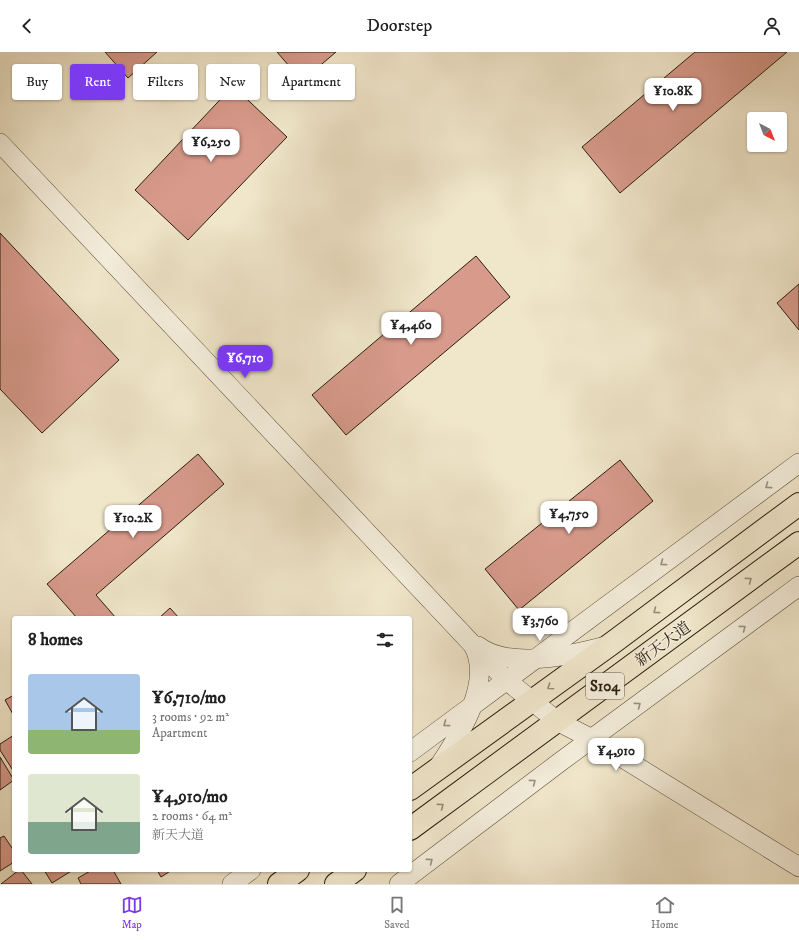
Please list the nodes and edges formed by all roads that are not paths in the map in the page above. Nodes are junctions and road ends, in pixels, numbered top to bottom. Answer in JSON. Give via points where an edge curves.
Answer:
{"nodes":[{"id":1,"x":0,"y":144,"type":"edge"},
{"id":2,"x":799,"y":463,"type":"edge"},
{"id":3,"x":799,"y":504,"type":"edge"},
{"id":4,"x":799,"y":543,"type":"edge"},
{"id":5,"x":799,"y":586,"type":"edge"},
{"id":6,"x":466,"y":636,"type":"junction"},
{"id":7,"x":611,"y":644,"type":"junction"},
{"id":8,"x":534,"y":659,"type":"junction"},
{"id":9,"x":505,"y":679,"type":"junction"},
{"id":10,"x":532,"y":700,"type":"junction"},
{"id":11,"x":473,"y":704,"type":"junction"},
{"id":12,"x":557,"y":721,"type":"junction"},
{"id":13,"x":592,"y":739,"type":"junction"},
{"id":14,"x":412,"y":750,"type":"edge"},
{"id":15,"x":436,"y":770,"type":"junction"},
{"id":16,"x":412,"y":788,"type":"edge"},
{"id":17,"x":412,"y":828,"type":"edge"},
{"id":18,"x":799,"y":867,"type":"edge"},
{"id":19,"x":248,"y":872,"type":"edge"},
{"id":20,"x":295,"y":872,"type":"edge"},
{"id":21,"x":352,"y":872,"type":"edge"},
{"id":22,"x":232,"y":884,"type":"edge"},
{"id":23,"x":279,"y":884,"type":"edge"},
{"id":24,"x":336,"y":884,"type":"edge"},
{"id":25,"x":398,"y":884,"type":"edge"}],
"edges":[{"from":1,"to":6,"type":"street"},
{"from":2,"to":8,"type":"street","one_way":true},
{"from":3,"to":7,"type":"main road","name":"新天大道","number":"S104","one_way":true},
{"from":12,"to":4,"type":"main road","name":"新天大道","number":"S104","one_way":true},
{"from":13,"to":5,"type":"street","one_way":true},
{"from":6,"to":8,"type":"street","via":[[492,654]]},
{"from":6,"to":9,"type":"street"},
{"from":6,"to":11,"type":"street","via":[[474,647],[479,664],[478,687]]},
{"from":7,"to":8,"type":"street","via":[[561,657]]},
{"from":7,"to":10,"type":"main road","name":"新天大道","number":"S104","one_way":true},
{"from":8,"to":9,"type":"street"},
{"from":9,"to":10,"type":"street"},
{"from":9,"to":11,"type":"street"},
{"from":10,"to":12,"type":"street"},
{"from":10,"to":15,"type":"main road","name":"新天大道","number":"S104","via":[[521,711]]},
{"from":11,"to":14,"type":"street","one_way":true},
{"from":11,"to":15,"type":"street","via":[[456,740]]},
{"from":12,"to":13,"type":"street"},
{"from":17,"to":12,"type":"main road","name":"新天大道","number":"S104","one_way":true},
{"from":13,"to":18,"type":"street"},
{"from":25,"to":13,"type":"street","one_way":true},
{"from":15,"to":16,"type":"main road","name":"新天大道","number":"S104"},
{"from":19,"to":22,"type":"street"},
{"from":20,"to":23,"type":"main road"},
{"from":21,"to":24,"type":"main road"}]}
